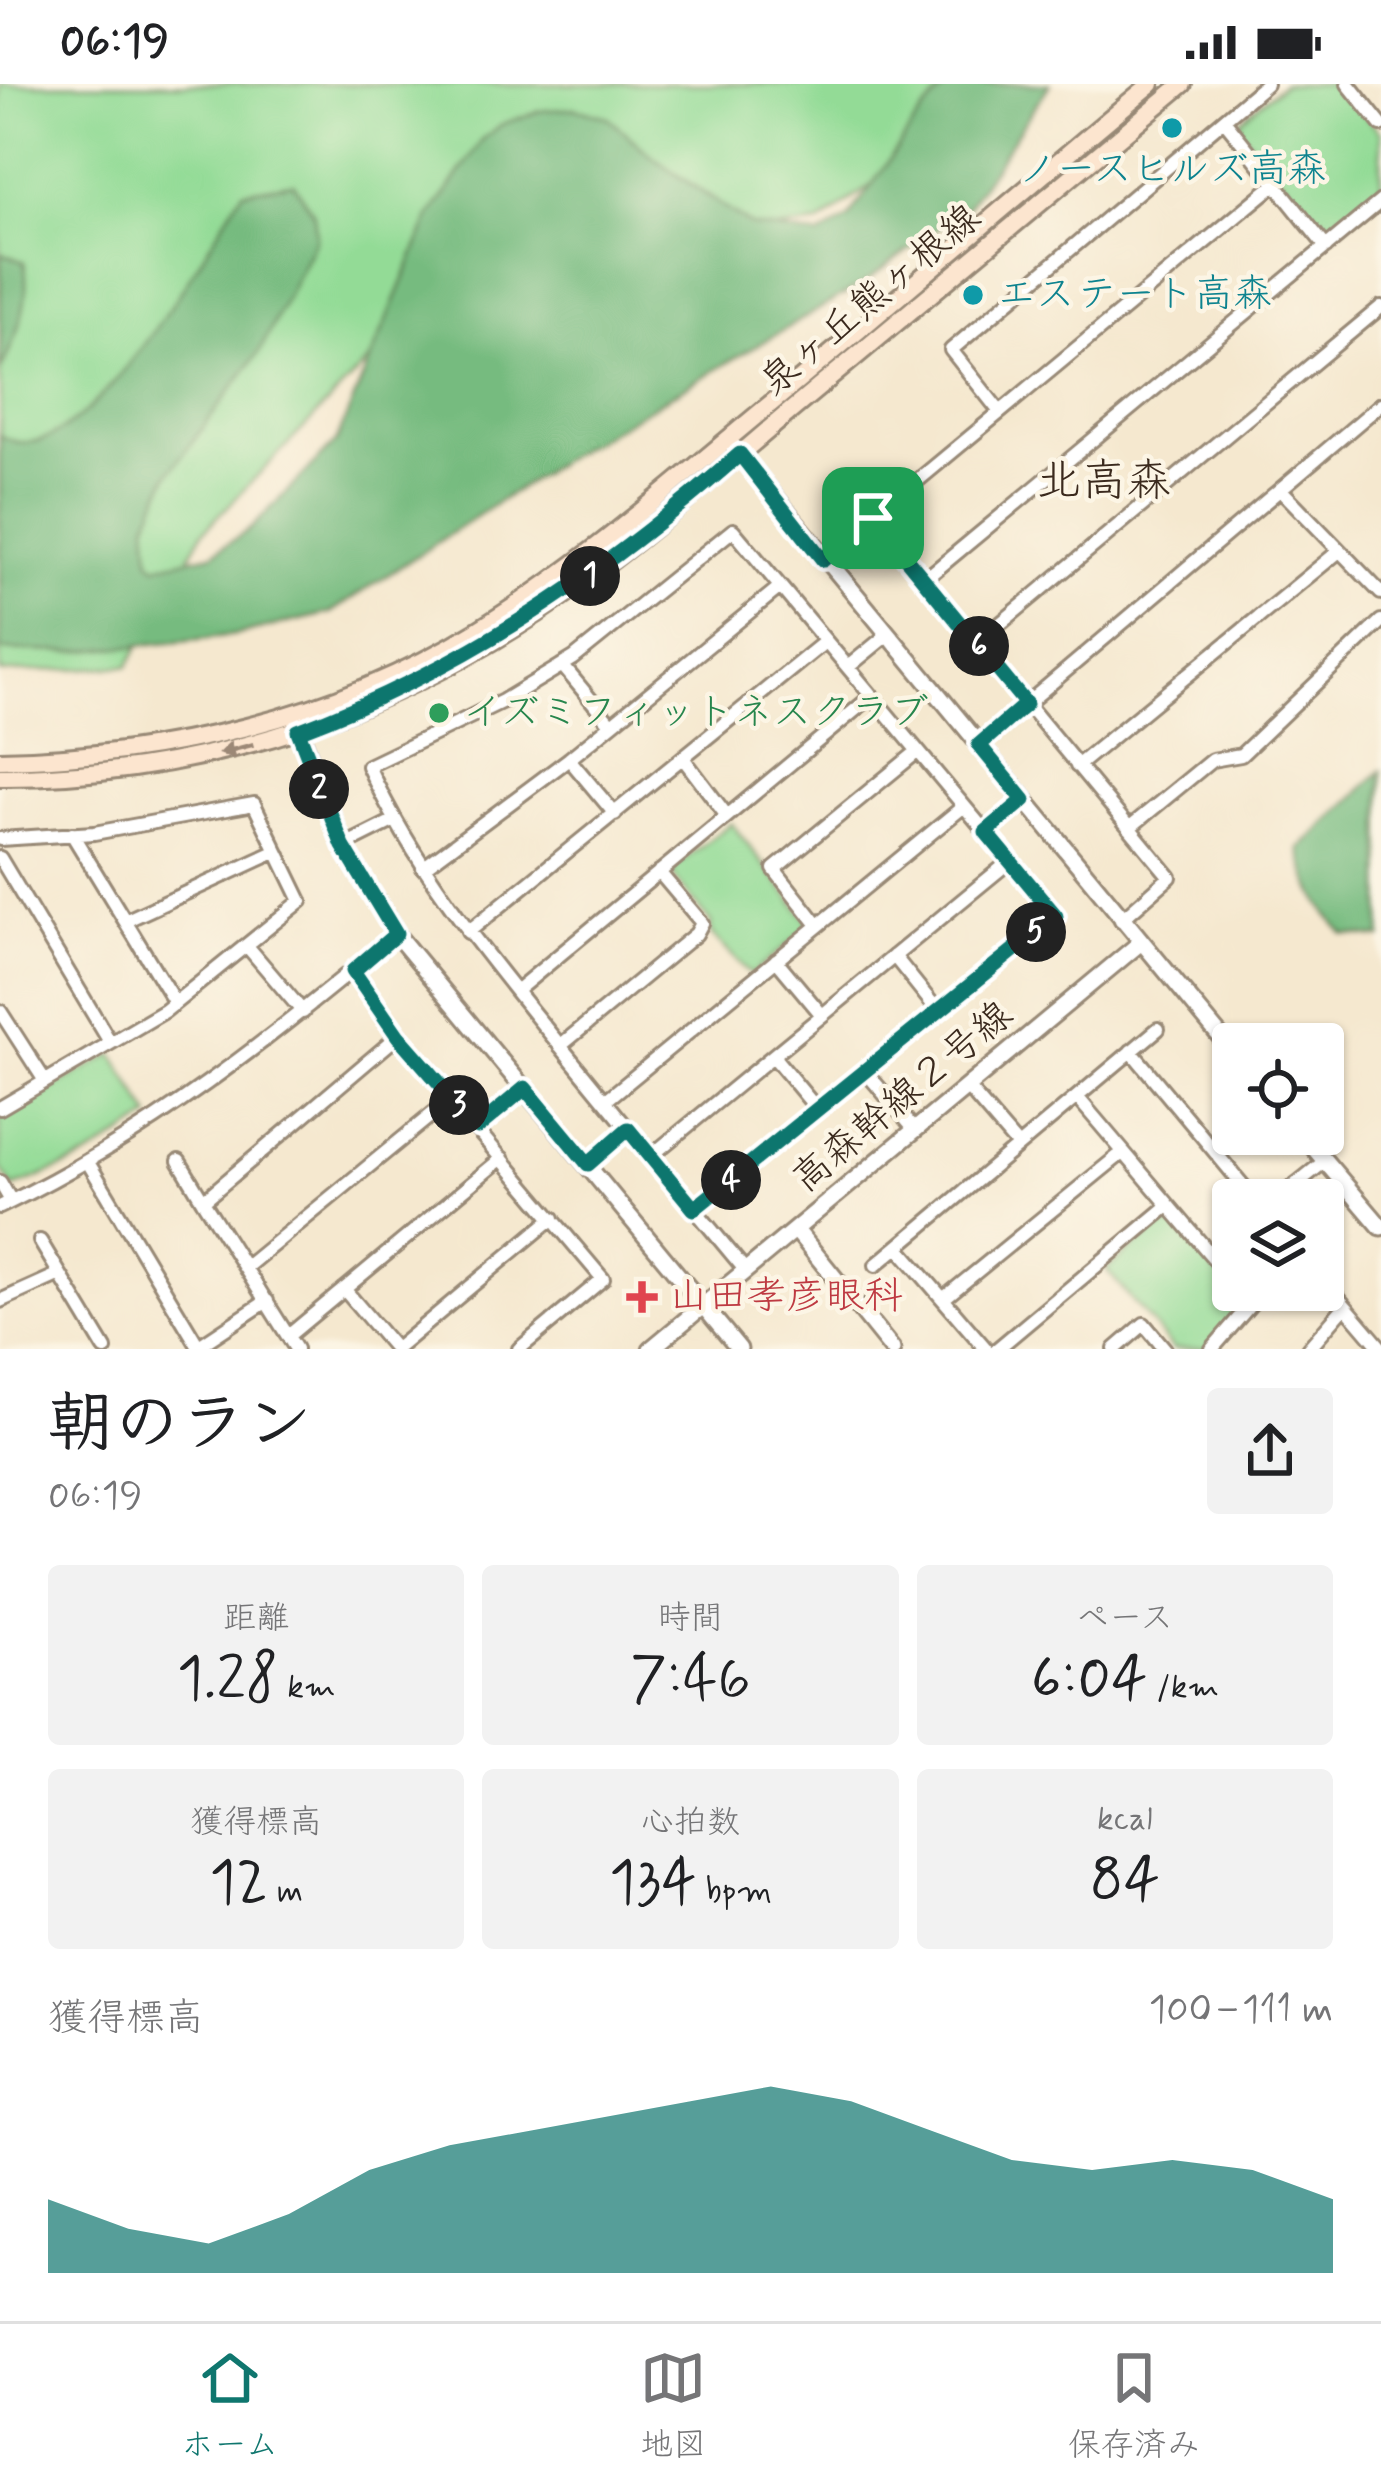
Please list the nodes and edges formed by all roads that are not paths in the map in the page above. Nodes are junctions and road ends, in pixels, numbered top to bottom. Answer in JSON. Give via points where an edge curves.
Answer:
{"nodes":[{"id":1,"x":1151,"y":84,"type":"edge"},
{"id":2,"x":1184,"y":84,"type":"edge"},
{"id":3,"x":1266,"y":84,"type":"edge"},
{"id":4,"x":1348,"y":84,"type":"edge"},
{"id":5,"x":1224,"y":120,"type":"junction"},
{"id":6,"x":1380,"y":123,"type":"edge"},
{"id":7,"x":1275,"y":184,"type":"junction"},
{"id":8,"x":1381,"y":201,"type":"edge"},
{"id":9,"x":1326,"y":247,"type":"junction"},
{"id":10,"x":1381,"y":307,"type":"edge"},
{"id":11,"x":1381,"y":404,"type":"edge"},
{"id":12,"x":1000,"y":412,"type":"junction"},
{"id":13,"x":734,"y":446,"type":"junction"},
{"id":14,"x":1282,"y":491,"type":"junction"},
{"id":15,"x":873,"y":518,"type":"junction"},
{"id":16,"x":1338,"y":552,"type":"junction"},
{"id":17,"x":823,"y":560,"type":"junction"},
{"id":18,"x":925,"y":579,"type":"junction"},
{"id":19,"x":781,"y":586,"type":"junction"},
{"id":20,"x":1381,"y":593,"type":"edge"},
{"id":21,"x":1381,"y":621,"type":"edge"},
{"id":22,"x":887,"y":635,"type":"junction"},
{"id":23,"x":826,"y":641,"type":"junction"},
{"id":24,"x":977,"y":643,"type":"junction"},
{"id":25,"x":562,"y":665,"type":"junction"},
{"id":26,"x":848,"y":667,"type":"junction"},
{"id":27,"x":872,"y":696,"type":"junction"},
{"id":28,"x":1026,"y":704,"type":"junction"},
{"id":29,"x":296,"y":722,"type":"junction"},
{"id":30,"x":611,"y":724,"type":"junction"},
{"id":31,"x":979,"y":745,"type":"junction"},
{"id":32,"x":918,"y":751,"type":"junction"},
{"id":33,"x":683,"y":758,"type":"junction"},
{"id":34,"x":569,"y":759,"type":"junction"},
{"id":35,"x":0,"y":760,"type":"edge"},
{"id":36,"x":1077,"y":766,"type":"junction"},
{"id":37,"x":0,"y":778,"type":"edge"},
{"id":38,"x":1024,"y":800,"type":"junction"},
{"id":39,"x":964,"y":806,"type":"junction"},
{"id":40,"x":615,"y":814,"type":"junction"},
{"id":41,"x":727,"y":816,"type":"junction"},
{"id":42,"x":393,"y":821,"type":"junction"},
{"id":43,"x":1129,"y":829,"type":"junction"},
{"id":44,"x":986,"y":832,"type":"junction"},
{"id":45,"x":72,"y":834,"type":"junction"},
{"id":46,"x":0,"y":839,"type":"edge"},
{"id":47,"x":343,"y":846,"type":"junction"},
{"id":48,"x":273,"y":853,"type":"junction"},
{"id":49,"x":0,"y":858,"type":"edge"},
{"id":50,"x":1010,"y":861,"type":"junction"},
{"id":51,"x":423,"y":868,"type":"junction"},
{"id":52,"x":659,"y":872,"type":"junction"},
{"id":53,"x":1121,"y":920,"type":"junction"},
{"id":54,"x":125,"y":921,"type":"junction"},
{"id":55,"x":818,"y":925,"type":"junction"},
{"id":56,"x":468,"y":932,"type":"junction"},
{"id":57,"x":396,"y":934,"type":"junction"},
{"id":58,"x":1140,"y":944,"type":"junction"},
{"id":59,"x":248,"y":946,"type":"junction"},
{"id":60,"x":894,"y":956,"type":"junction"},
{"id":61,"x":776,"y":959,"type":"junction"},
{"id":62,"x":353,"y":971,"type":"junction"},
{"id":63,"x":516,"y":992,"type":"junction"},
{"id":64,"x":175,"y":1003,"type":"junction"},
{"id":65,"x":938,"y":1011,"type":"junction"},
{"id":66,"x":302,"y":1012,"type":"junction"},
{"id":67,"x":0,"y":1013,"type":"edge"},
{"id":68,"x":822,"y":1015,"type":"junction"},
{"id":69,"x":1212,"y":1028,"type":"edge"},
{"id":70,"x":1158,"y":1029,"type":"dead end"},
{"id":71,"x":398,"y":1036,"type":"junction"},
{"id":72,"x":110,"y":1042,"type":"junction"},
{"id":73,"x":560,"y":1046,"type":"junction"},
{"id":74,"x":1131,"y":1052,"type":"junction"},
{"id":75,"x":773,"y":1055,"type":"junction"},
{"id":76,"x":865,"y":1071,"type":"junction"},
{"id":77,"x":45,"y":1081,"type":"junction"},
{"id":78,"x":967,"y":1087,"type":"junction"},
{"id":79,"x":525,"y":1088,"type":"junction"},
{"id":80,"x":1077,"y":1097,"type":"junction"},
{"id":81,"x":452,"y":1098,"type":"junction"},
{"id":82,"x":605,"y":1101,"type":"junction"},
{"id":83,"x":0,"y":1108,"type":"edge"},
{"id":84,"x":818,"y":1109,"type":"junction"},
{"id":85,"x":478,"y":1127,"type":"junction"},
{"id":86,"x":628,"y":1129,"type":"junction"},
{"id":87,"x":915,"y":1130,"type":"junction"},
{"id":88,"x":1018,"y":1146,"type":"junction"},
{"id":89,"x":1122,"y":1153,"type":"junction"},
{"id":90,"x":1320,"y":1155,"type":"edge"},
{"id":91,"x":651,"y":1156,"type":"junction"},
{"id":92,"x":502,"y":1158,"type":"junction"},
{"id":93,"x":178,"y":1161,"type":"dead end"},
{"id":94,"x":1325,"y":1161,"type":"junction"},
{"id":95,"x":89,"y":1164,"type":"junction"},
{"id":96,"x":588,"y":1164,"type":"junction"},
{"id":97,"x":1237,"y":1179,"type":"edge"},
{"id":98,"x":1302,"y":1179,"type":"edge"},
{"id":99,"x":0,"y":1183,"type":"edge"},
{"id":100,"x":203,"y":1201,"type":"junction"},
{"id":101,"x":6,"y":1204,"type":"edge"},
{"id":102,"x":1168,"y":1206,"type":"junction"},
{"id":103,"x":694,"y":1209,"type":"junction"},
{"id":104,"x":553,"y":1218,"type":"junction"},
{"id":105,"x":1381,"y":1227,"type":"edge"},
{"id":106,"x":796,"y":1230,"type":"junction"},
{"id":107,"x":40,"y":1241,"type":"dead end"},
{"id":108,"x":898,"y":1247,"type":"junction"},
{"id":109,"x":1212,"y":1257,"type":"edge"},
{"id":110,"x":876,"y":1265,"type":"dead end"},
{"id":111,"x":246,"y":1267,"type":"junction"},
{"id":112,"x":746,"y":1271,"type":"junction"},
{"id":113,"x":60,"y":1274,"type":"junction"},
{"id":114,"x":344,"y":1289,"type":"junction"},
{"id":115,"x":944,"y":1299,"type":"junction"},
{"id":116,"x":0,"y":1301,"type":"edge"},
{"id":117,"x":267,"y":1301,"type":"junction"},
{"id":118,"x":704,"y":1305,"type":"junction"},
{"id":119,"x":1345,"y":1306,"type":"joint"},
{"id":120,"x":1245,"y":1311,"type":"edge"},
{"id":121,"x":288,"y":1336,"type":"junction"},
{"id":122,"x":100,"y":1348,"type":"edge"},
{"id":123,"x":200,"y":1348,"type":"edge"},
{"id":124,"x":1381,"y":1348,"type":"edge"},
{"id":125,"x":296,"y":1349,"type":"edge"},
{"id":126,"x":395,"y":1349,"type":"edge"},
{"id":127,"x":519,"y":1349,"type":"edge"},
{"id":128,"x":652,"y":1349,"type":"edge"},
{"id":129,"x":739,"y":1349,"type":"edge"},
{"id":130,"x":892,"y":1349,"type":"edge"},
{"id":131,"x":986,"y":1349,"type":"edge"},
{"id":132,"x":997,"y":1349,"type":"edge"},
{"id":133,"x":1114,"y":1349,"type":"edge"},
{"id":134,"x":1165,"y":1349,"type":"edge"},
{"id":135,"x":1212,"y":1349,"type":"edge"},
{"id":136,"x":1308,"y":1349,"type":"edge"}],
"edges":[{"from":1,"to":13,"type":"main road","name":"泉ヶ丘熊ヶ根線"},
{"from":2,"to":13,"type":"main road","name":"泉ヶ丘熊ヶ根線"},
{"from":3,"to":5,"type":"street"},
{"from":4,"to":6,"type":"street"},
{"from":5,"to":7,"type":"street"},
{"from":5,"to":12,"type":"street","via":[[951,350]]},
{"from":7,"to":9,"type":"street"},
{"from":7,"to":12,"type":"street"},
{"from":8,"to":9,"type":"street"},
{"from":9,"to":18,"type":"street"},
{"from":10,"to":24,"type":"street"},
{"from":11,"to":14,"type":"street"},
{"from":12,"to":15,"type":"street"},
{"from":13,"to":17,"type":"street"},
{"from":13,"to":29,"type":"main road","name":"泉ヶ丘熊ヶ根線","via":[[618,555],[531,617],[406,688]]},
{"from":14,"to":16,"type":"street"},
{"from":14,"to":28,"type":"street"},
{"from":15,"to":17,"type":"street"},
{"from":15,"to":18,"type":"street"},
{"from":16,"to":20,"type":"street"},
{"from":16,"to":36,"type":"street"},
{"from":17,"to":22,"type":"street"},
{"from":18,"to":24,"type":"street"},
{"from":19,"to":23,"type":"street"},
{"from":19,"to":25,"type":"street","via":[[733,530]]},
{"from":19,"to":30,"type":"street"},
{"from":21,"to":43,"type":"street","via":[[1241,755],[1213,760]]},
{"from":22,"to":26,"type":"street"},
{"from":22,"to":31,"type":"street"},
{"from":23,"to":26,"type":"street"},
{"from":23,"to":33,"type":"street"},
{"from":24,"to":28,"type":"street"},
{"from":25,"to":30,"type":"street"},
{"from":25,"to":42,"type":"street","via":[[368,766]]},
{"from":26,"to":27,"type":"street"},
{"from":27,"to":32,"type":"street"},
{"from":27,"to":41,"type":"street"},
{"from":28,"to":31,"type":"street"},
{"from":28,"to":36,"type":"street"},
{"from":29,"to":35,"type":"main road","name":"泉ヶ丘熊ヶ根線","via":[[135,751]]},
{"from":29,"to":37,"type":"main road","name":"泉ヶ丘熊ヶ根線","one_way":true,"via":[[170,762]]},
{"from":29,"to":47,"type":"street"},
{"from":30,"to":34,"type":"street"},
{"from":31,"to":38,"type":"street"},
{"from":32,"to":39,"type":"street"},
{"from":32,"to":55,"type":"street","via":[[774,869]]},
{"from":33,"to":40,"type":"street"},
{"from":33,"to":41,"type":"street"},
{"from":34,"to":40,"type":"street"},
{"from":34,"to":51,"type":"street"},
{"from":36,"to":43,"type":"street"},
{"from":38,"to":44,"type":"street"},
{"from":38,"to":53,"type":"street"},
{"from":39,"to":44,"type":"street"},
{"from":39,"to":55,"type":"street"},
{"from":40,"to":56,"type":"street"},
{"from":41,"to":52,"type":"street"},
{"from":42,"to":47,"type":"street"},
{"from":42,"to":51,"type":"street"},
{"from":43,"to":53,"type":"street","via":[[1170,877]]},
{"from":44,"to":50,"type":"street"},
{"from":45,"to":46,"type":"street"},
{"from":45,"to":48,"type":"street","via":[[254,804]]},
{"from":45,"to":54,"type":"street"},
{"from":47,"to":57,"type":"street"},
{"from":48,"to":54,"type":"street"},
{"from":48,"to":59,"type":"street","via":[[301,901]]},
{"from":49,"to":72,"type":"street"},
{"from":50,"to":60,"type":"street"},
{"from":50,"to":65,"type":"street","via":[[1056,916]]},
{"from":51,"to":56,"type":"street"},
{"from":52,"to":63,"type":"street"},
{"from":52,"to":73,"type":"street","via":[[696,912],[696,934]]},
{"from":53,"to":58,"type":"street"},
{"from":54,"to":64,"type":"street"},
{"from":55,"to":61,"type":"street"},
{"from":56,"to":63,"type":"street"},
{"from":57,"to":62,"type":"street"},
{"from":57,"to":79,"type":"street"},
{"from":58,"to":69,"type":"street"},
{"from":58,"to":78,"type":"street","name":"高森幹線２号線"},
{"from":59,"to":64,"type":"street"},
{"from":59,"to":66,"type":"street"},
{"from":60,"to":65,"type":"street"},
{"from":60,"to":68,"type":"street"},
{"from":61,"to":68,"type":"street"},
{"from":61,"to":82,"type":"street"},
{"from":62,"to":66,"type":"street"},
{"from":62,"to":71,"type":"street"},
{"from":63,"to":73,"type":"street"},
{"from":64,"to":72,"type":"street"},
{"from":65,"to":76,"type":"street"},
{"from":66,"to":95,"type":"street"},
{"from":67,"to":77,"type":"street"},
{"from":68,"to":75,"type":"street"},
{"from":70,"to":74,"type":"street"},
{"from":71,"to":81,"type":"street"},
{"from":71,"to":100,"type":"street"},
{"from":72,"to":77,"type":"street"},
{"from":73,"to":82,"type":"street"},
{"from":74,"to":80,"type":"street"},
{"from":74,"to":97,"type":"street"},
{"from":75,"to":84,"type":"street"},
{"from":75,"to":91,"type":"street"},
{"from":76,"to":84,"type":"street"},
{"from":76,"to":87,"type":"street"},
{"from":77,"to":83,"type":"street"},
{"from":78,"to":87,"type":"street","name":"高森幹線２号線"},
{"from":78,"to":88,"type":"street"},
{"from":79,"to":85,"type":"street"},
{"from":79,"to":96,"type":"street"},
{"from":80,"to":88,"type":"street"},
{"from":80,"to":89,"type":"street"},
{"from":81,"to":85,"type":"street"},
{"from":81,"to":111,"type":"street"},
{"from":82,"to":86,"type":"street"},
{"from":84,"to":103,"type":"street"},
{"from":85,"to":92,"type":"street"},
{"from":86,"to":91,"type":"street"},
{"from":86,"to":96,"type":"street"},
{"from":87,"to":106,"type":"street","name":"高森幹線２号線"},
{"from":88,"to":108,"type":"street"},
{"from":89,"to":102,"type":"street"},
{"from":89,"to":115,"type":"street"},
{"from":90,"to":94,"type":"street"},
{"from":91,"to":103,"type":"street"},
{"from":92,"to":104,"type":"street"},
{"from":92,"to":114,"type":"street"},
{"from":93,"to":100,"type":"street"},
{"from":94,"to":98,"type":"street"},
{"from":94,"to":105,"type":"street"},
{"from":95,"to":101,"type":"street"},
{"from":95,"to":123,"type":"street"},
{"from":96,"to":118,"type":"street"},
{"from":99,"to":101,"type":"street"},
{"from":100,"to":111,"type":"street"},
{"from":102,"to":109,"type":"street"},
{"from":102,"to":132,"type":"street"},
{"from":103,"to":112,"type":"street"},
{"from":104,"to":126,"type":"street"},
{"from":104,"to":127,"type":"street","via":[[603,1279]]},
{"from":106,"to":112,"type":"street","name":"高森幹線２号線"},
{"from":106,"to":130,"type":"street"},
{"from":107,"to":113,"type":"street"},
{"from":108,"to":110,"type":"street"},
{"from":108,"to":115,"type":"street"},
{"from":111,"to":117,"type":"street"},
{"from":112,"to":118,"type":"street","name":"高森幹線２号線"},
{"from":113,"to":116,"type":"street"},
{"from":113,"to":122,"type":"street"},
{"from":114,"to":121,"type":"street"},
{"from":114,"to":126,"type":"street"},
{"from":115,"to":131,"type":"street"},
{"from":117,"to":121,"type":"street"},
{"from":117,"to":123,"type":"street"},
{"from":118,"to":128,"type":"street","name":"高森幹線２号線"},
{"from":118,"to":129,"type":"street"},
{"from":119,"to":124,"type":"street"},
{"from":119,"to":136,"type":"street"},
{"from":120,"to":135,"type":"street"},
{"from":121,"to":125,"type":"street"},
{"from":133,"to":134,"type":"street","via":[[1144,1324]]}]}
